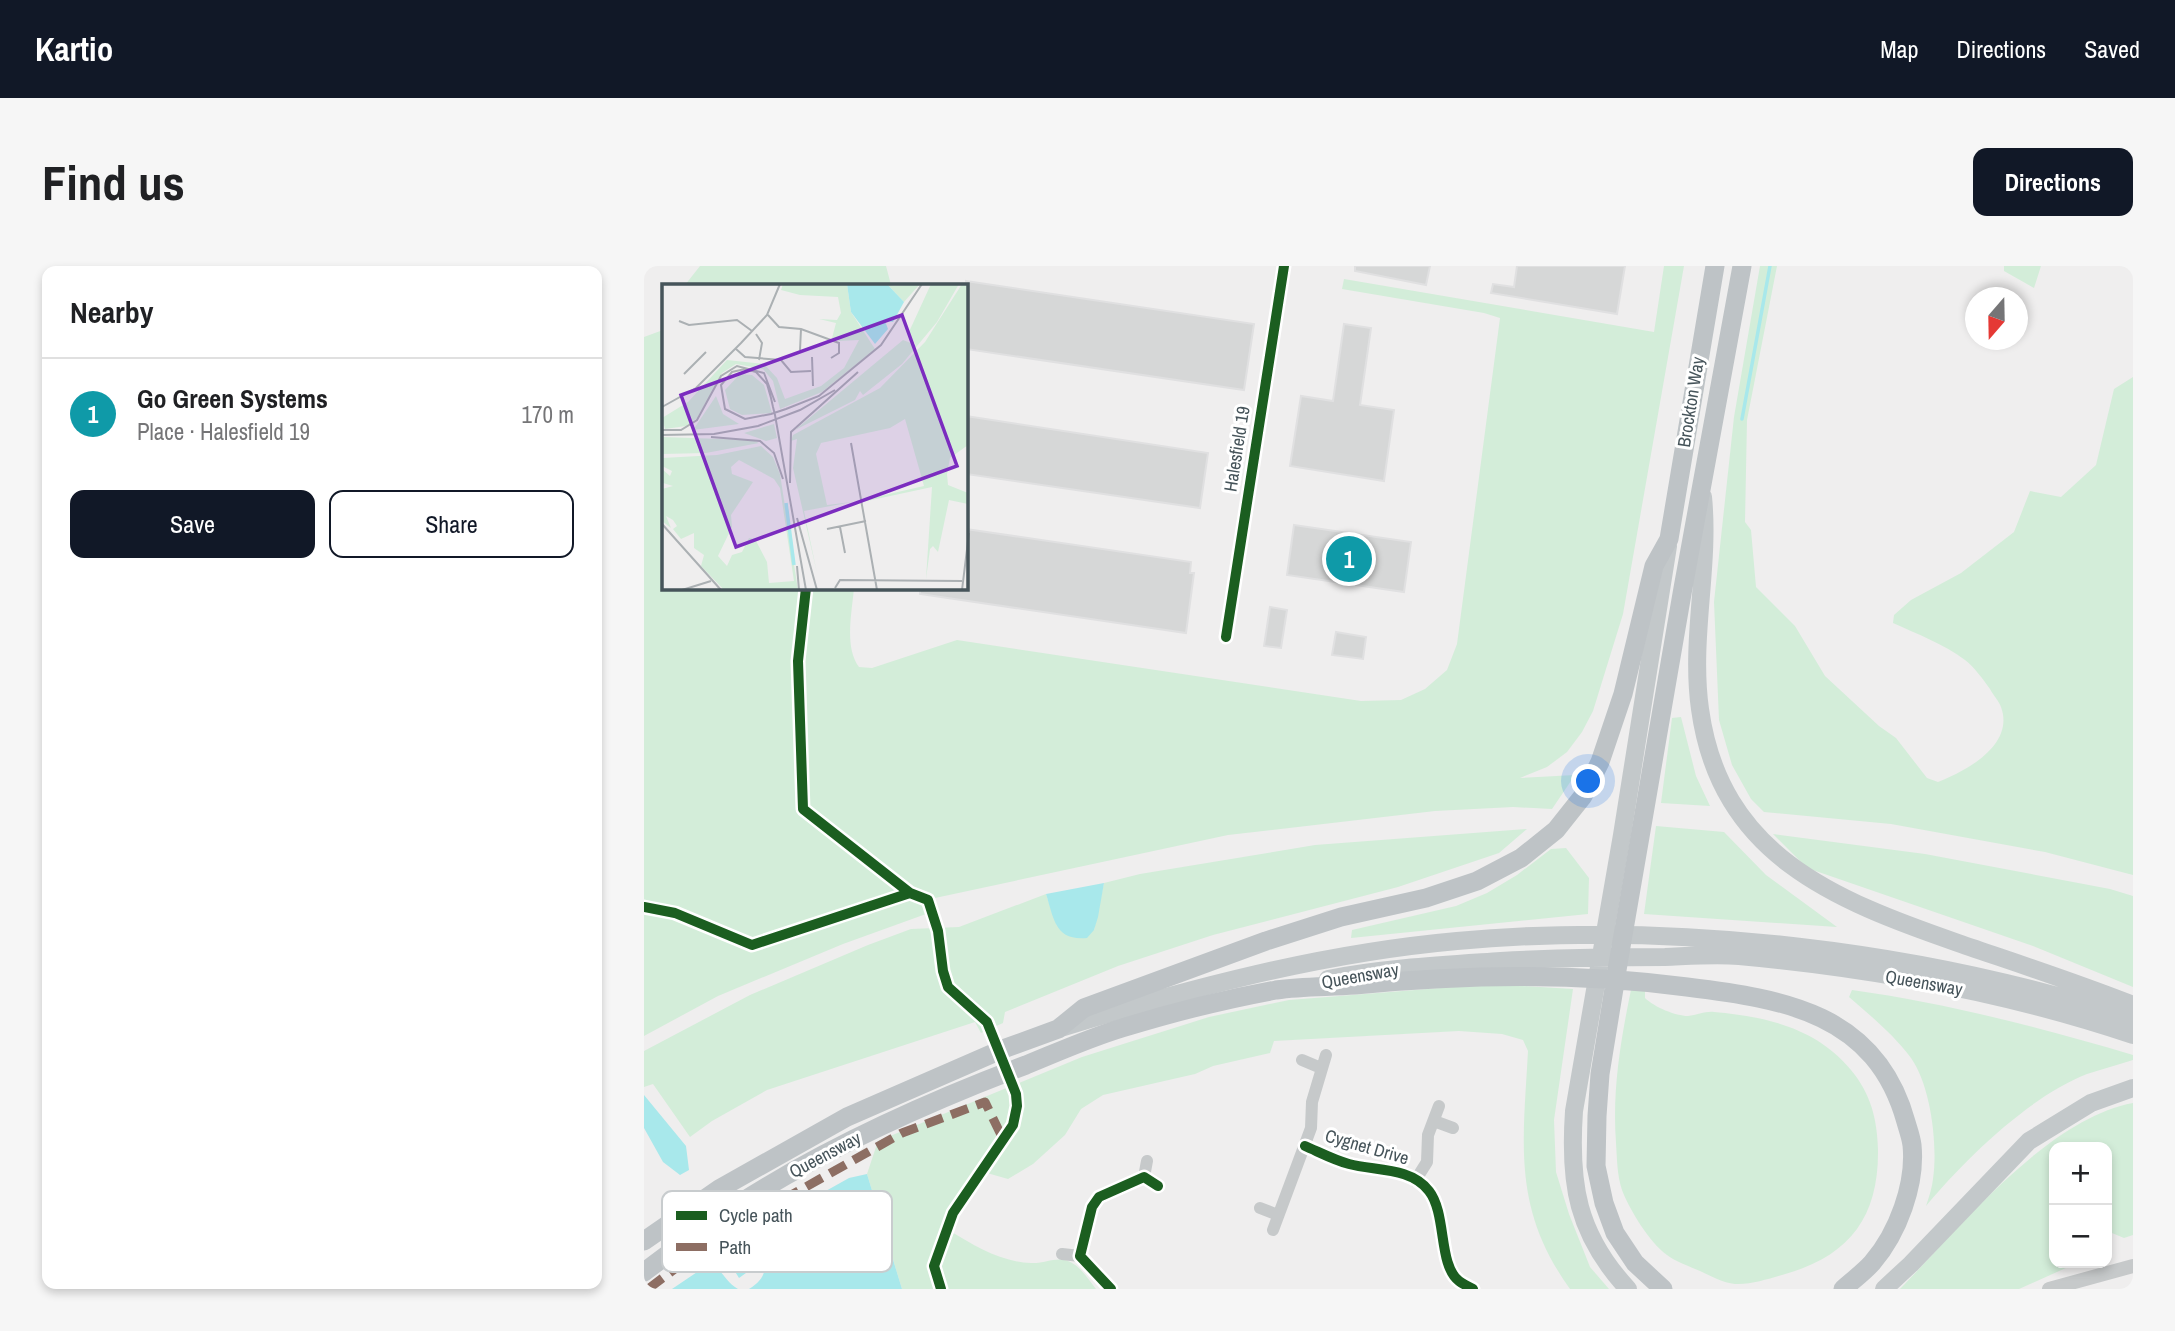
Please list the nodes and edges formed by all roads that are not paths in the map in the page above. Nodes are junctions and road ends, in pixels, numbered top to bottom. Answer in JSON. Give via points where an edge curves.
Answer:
{"nodes":[{"id":1,"x":1284,"y":266,"type":"edge"},
{"id":2,"x":1709,"y":266,"type":"edge"},
{"id":3,"x":1715,"y":266,"type":"edge"},
{"id":4,"x":1742,"y":268,"type":"edge"},
{"id":5,"x":1707,"y":303,"type":"junction"},
{"id":6,"x":1702,"y":485,"type":"junction"},
{"id":7,"x":1669,"y":539,"type":"junction"},
{"id":8,"x":1226,"y":637,"type":"dead end"},
{"id":9,"x":1639,"y":793,"type":"junction"},
{"id":10,"x":1310,"y":985,"type":"junction"},
{"id":11,"x":2133,"y":1005,"type":"edge"},
{"id":12,"x":1600,"y":1017,"type":"junction"},
{"id":13,"x":2133,"y":1019,"type":"edge"},
{"id":14,"x":1058,"y":1029,"type":"junction"},
{"id":15,"x":2133,"y":1035,"type":"edge"},
{"id":16,"x":1302,"y":1060,"type":"dead end"},
{"id":17,"x":2133,"y":1088,"type":"edge"},
{"id":18,"x":1439,"y":1106,"type":"dead end"},
{"id":19,"x":1434,"y":1121,"type":"junction"},
{"id":20,"x":1452,"y":1128,"type":"dead end"},
{"id":21,"x":1304,"y":1146,"type":"junction"},
{"id":22,"x":1147,"y":1161,"type":"dead end"},
{"id":23,"x":1144,"y":1177,"type":"junction"},
{"id":24,"x":1415,"y":1181,"type":"junction"},
{"id":25,"x":1158,"y":1186,"type":"dead end"},
{"id":26,"x":716,"y":1191,"type":"edge"},
{"id":27,"x":760,"y":1191,"type":"edge"},
{"id":28,"x":1260,"y":1208,"type":"dead end"},
{"id":29,"x":1278,"y":1215,"type":"junction"},
{"id":30,"x":662,"y":1229,"type":"edge"},
{"id":31,"x":1273,"y":1230,"type":"dead end"},
{"id":32,"x":644,"y":1241,"type":"edge"},
{"id":33,"x":1062,"y":1254,"type":"dead end"},
{"id":34,"x":1080,"y":1256,"type":"junction"},
{"id":35,"x":662,"y":1259,"type":"edge"},
{"id":36,"x":2133,"y":1266,"type":"edge"},
{"id":37,"x":644,"y":1272,"type":"edge"},
{"id":38,"x":1464,"y":1287,"type":"edge"},
{"id":39,"x":1111,"y":1289,"type":"edge"},
{"id":40,"x":1628,"y":1289,"type":"edge"},
{"id":41,"x":1663,"y":1289,"type":"edge"},
{"id":42,"x":1843,"y":1289,"type":"edge"},
{"id":43,"x":1884,"y":1289,"type":"edge"},
{"id":44,"x":2049,"y":1289,"type":"edge"}],
"edges":[{"from":1,"to":8,"type":"street","name":"Halesfield 19"},
{"from":2,"to":5,"type":"highway"},
{"from":3,"to":5,"type":"highway","name":"Brockton Way"},
{"from":4,"to":6,"type":"highway","name":"Brockton Way"},
{"from":5,"to":7,"type":"highway","name":"Brockton Way"},
{"from":6,"to":9,"type":"highway","name":"Brockton Way"},
{"from":6,"to":11,"type":"main road","via":[[1706,523],[1699,699],[1709,754],[1727,795],[1762,842],[1821,887],[1866,909]]},
{"from":7,"to":9,"type":"main road"},
{"from":7,"to":14,"type":"highway","name":"Brockton Way","via":[[1654,566],[1623,694],[1600,762],[1583,796],[1556,830],[1521,858],[1477,881],[1266,941],[1084,1008]]},
{"from":9,"to":12,"type":"highway","name":"Brockton Way"},
{"from":10,"to":15,"type":"main road","name":"Queensway","via":[[1398,968],[1563,957],[1737,956],[1952,988],[2040,1007]]},
{"from":10,"to":27,"type":"highway","name":"Queensway","via":[[1122,1028],[960,1090],[832,1149]]},
{"from":10,"to":42,"type":"highway","via":[[1535,975],[1635,980],[1747,995],[1803,1008],[1835,1025],[1867,1050],[1888,1076],[1912,1144],[1911,1176],[1897,1223],[1873,1262]]},
{"from":12,"to":40,"type":"main road","via":[[1574,1111],[1574,1182],[1592,1240]]},
{"from":12,"to":41,"type":"highway","name":"Brockton Way","via":[[1596,1166],[1604,1203],[1615,1233],[1635,1262]]},
{"from":13,"to":14,"type":"main road","name":"Queensway","via":[[2018,986],[1850,954],[1742,940],[1566,934],[1455,941],[1354,955],[1199,988]]},
{"from":14,"to":26,"type":"highway","name":"Queensway","via":[[847,1117]]},
{"from":16,"to":21,"type":"street","via":[[1323,1061]]},
{"from":17,"to":43,"type":"main road","via":[[2091,1102],[2029,1140]]},
{"from":18,"to":19,"type":"street"},
{"from":19,"to":20,"type":"street"},
{"from":19,"to":24,"type":"street","via":[[1427,1161]]},
{"from":21,"to":24,"type":"street","name":"Cygnet Drive"},
{"from":21,"to":29,"type":"street"},
{"from":22,"to":23,"type":"street"},
{"from":23,"to":25,"type":"street"},
{"from":23,"to":34,"type":"street","via":[[1099,1197],[1092,1207]]},
{"from":24,"to":38,"type":"street","name":"Cygnet Drive","via":[[1429,1190],[1437,1206],[1450,1267]]},
{"from":28,"to":29,"type":"street"},
{"from":29,"to":31,"type":"street"},
{"from":30,"to":32,"type":"highway","name":"Queensway"},
{"from":33,"to":34,"type":"street"},
{"from":34,"to":39,"type":"street"},
{"from":35,"to":37,"type":"highway","name":"Queensway"},
{"from":36,"to":44,"type":"street"}]}
